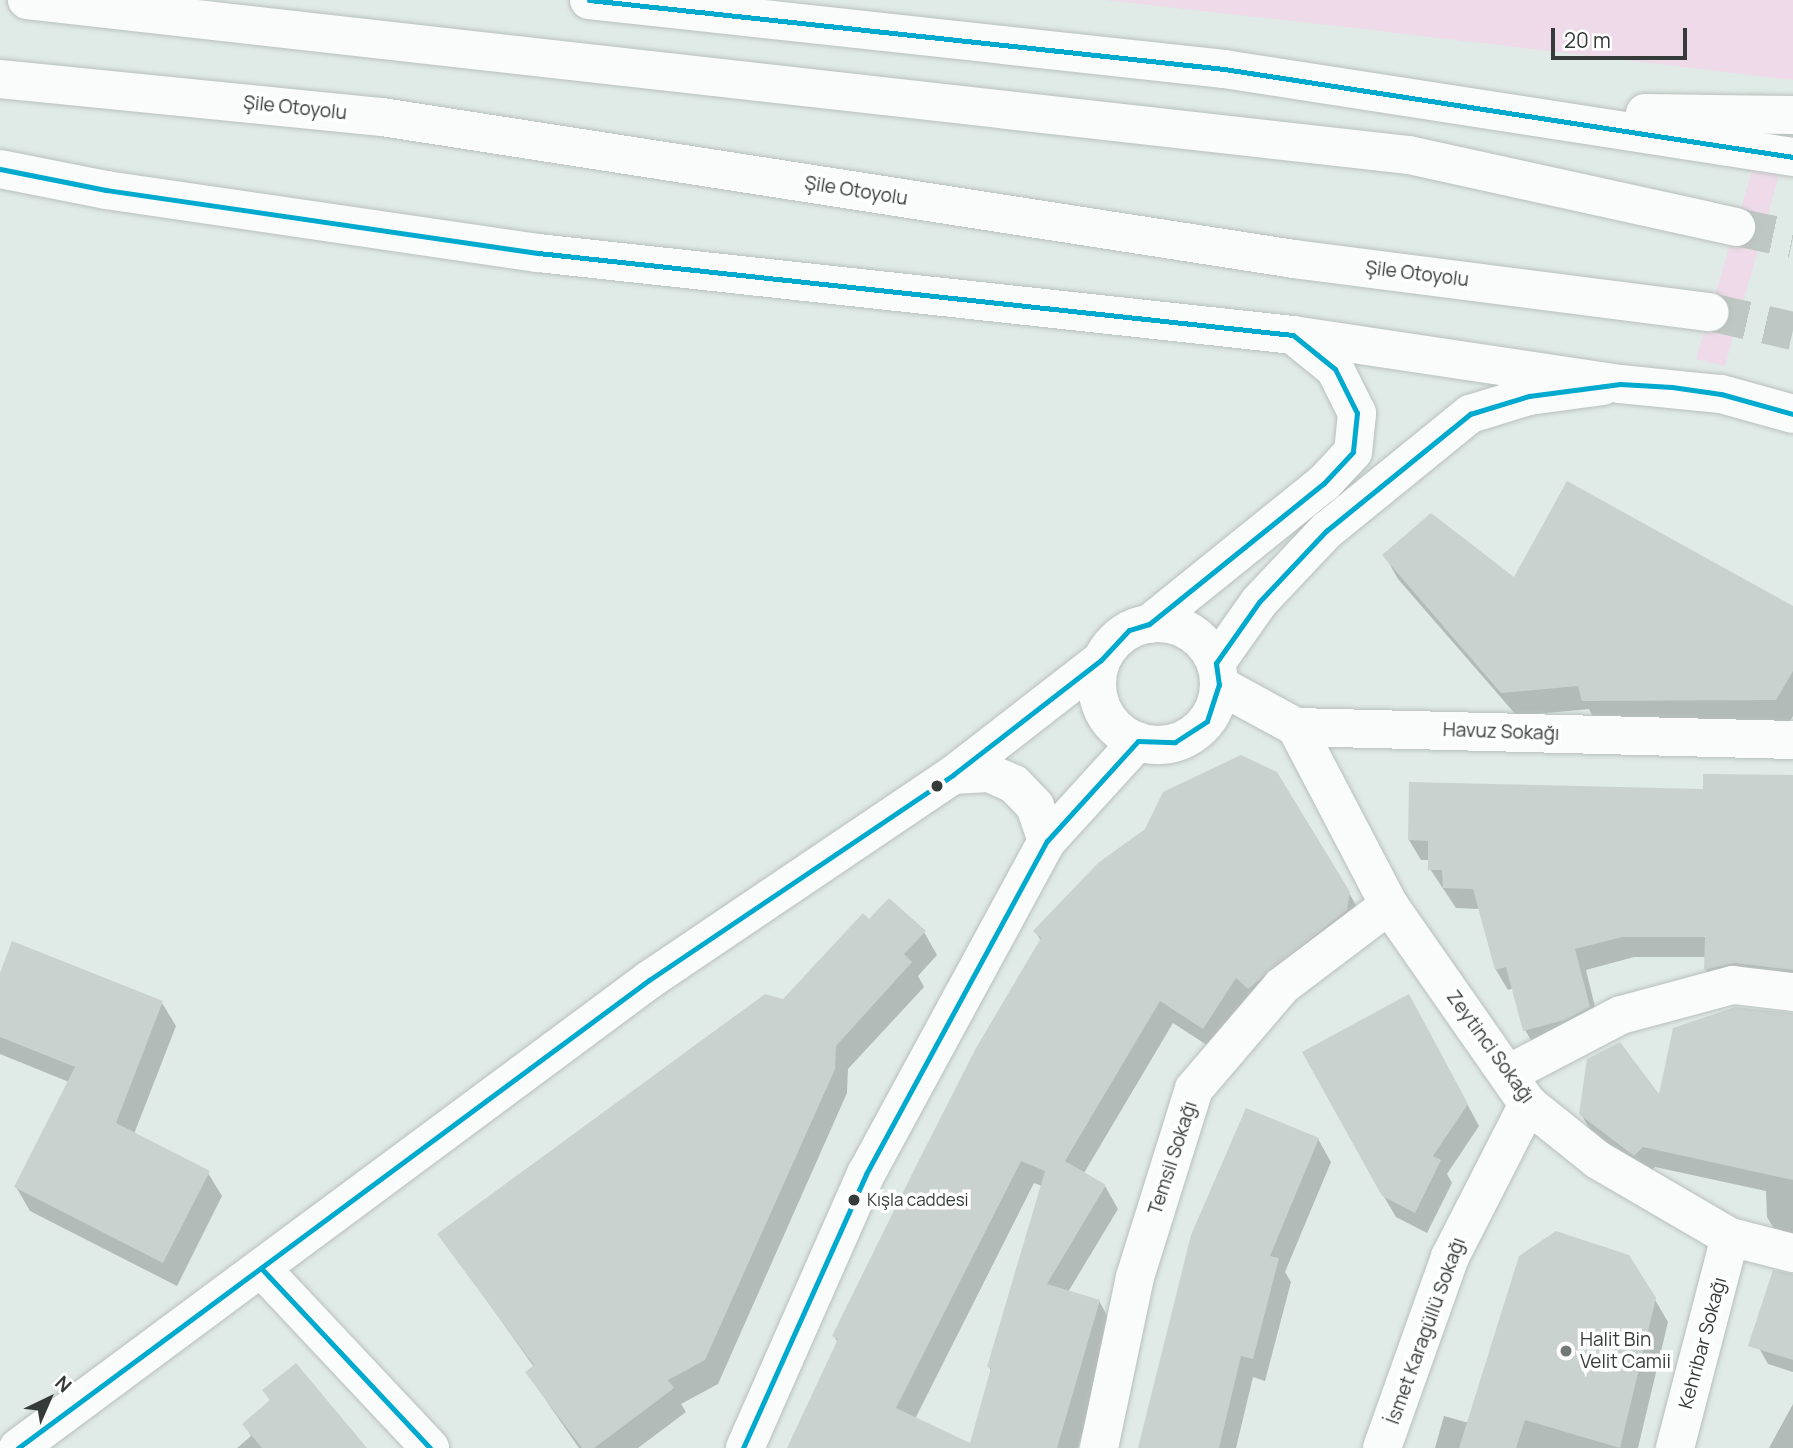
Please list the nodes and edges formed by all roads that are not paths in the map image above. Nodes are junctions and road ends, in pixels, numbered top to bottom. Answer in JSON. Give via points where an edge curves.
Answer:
{"nodes":[{"id":1,"x":27,"y":0,"type":"edge"},
{"id":2,"x":589,"y":0,"type":"edge"},
{"id":3,"x":0,"y":79,"type":"edge"},
{"id":4,"x":1517,"y":111,"type":"junction"},
{"id":5,"x":1793,"y":115,"type":"edge"},
{"id":6,"x":1793,"y":157,"type":"edge"},
{"id":7,"x":0,"y":169,"type":"edge"},
{"id":8,"x":1736,"y":227,"type":"tunnel mouth"},
{"id":9,"x":1710,"y":312,"type":"tunnel mouth"},
{"id":10,"x":1293,"y":334,"type":"junction"},
{"id":11,"x":1620,"y":384,"type":"junction"},
{"id":12,"x":1793,"y":414,"type":"edge"},
{"id":13,"x":1149,"y":624,"type":"junction"},
{"id":14,"x":1101,"y":660,"type":"junction"},
{"id":15,"x":1217,"y":674,"type":"junction"},
{"id":16,"x":1296,"y":727,"type":"junction"},
{"id":17,"x":1793,"y":740,"type":"edge"},
{"id":18,"x":1138,"y":741,"type":"junction"},
{"id":19,"x":953,"y":775,"type":"junction"},
{"id":20,"x":1047,"y":841,"type":"junction"},
{"id":21,"x":1389,"y":905,"type":"junction"},
{"id":22,"x":1793,"y":992,"type":"edge"},
{"id":23,"x":1518,"y":1089,"type":"junction"},
{"id":24,"x":1730,"y":1237,"type":"junction"},
{"id":25,"x":1793,"y":1253,"type":"edge"},
{"id":26,"x":261,"y":1268,"type":"junction"},
{"id":27,"x":745,"y":1447,"type":"edge"},
{"id":28,"x":18,"y":1448,"type":"edge"},
{"id":29,"x":430,"y":1448,"type":"edge"},
{"id":30,"x":1098,"y":1448,"type":"edge"},
{"id":31,"x":1382,"y":1448,"type":"edge"},
{"id":32,"x":1675,"y":1448,"type":"edge"}],
"edges":[{"from":1,"to":8,"type":"main road","via":[[1409,155]]},
{"from":2,"to":4,"type":"main road","via":[[1224,69]]},
{"from":3,"to":9,"type":"main road","name":"Şile Otoyolu","via":[[382,117],[1294,259]]},
{"from":4,"to":5,"type":"main road"},
{"from":4,"to":6,"type":"main road"},
{"from":7,"to":10,"type":"main road","via":[[106,190],[538,253]]},
{"from":10,"to":11,"type":"main road"},
{"from":10,"to":13,"type":"main road","via":[[1335,369],[1357,412],[1353,452],[1324,483]]},
{"from":11,"to":12,"type":"main road","via":[[1721,394]]},
{"from":11,"to":15,"type":"main road","via":[[1529,396],[1470,414],[1326,531],[1259,602]]},
{"from":13,"to":14,"type":"main road","via":[[1129,630]]},
{"from":13,"to":15,"type":"main road","via":[[1170,624],[1189,632],[1206,645]]},
{"from":14,"to":18,"type":"main road","via":[[1099,700],[1114,725]]},
{"from":14,"to":19,"type":"main road"},
{"from":15,"to":16,"type":"main road","name":"Havuz Sokağı"},
{"from":15,"to":18,"type":"main road","via":[[1207,721],[1193,734],[1175,743]]},
{"from":16,"to":17,"type":"main road","name":"Havuz Sokağı"},
{"from":16,"to":21,"type":"main road","name":"Zeytinci Sokağı"},
{"from":18,"to":20,"type":"main road"},
{"from":19,"to":20,"type":"main road","via":[[989,773],[1014,784],[1035,806]]},
{"from":19,"to":26,"type":"main road","via":[[649,980]]},
{"from":20,"to":27,"type":"main road","via":[[866,1174]]},
{"from":21,"to":23,"type":"main road","name":"Zeytinci Sokağı"},
{"from":21,"to":30,"type":"main road","name":"Temsil Sokağı","via":[[1282,986],[1194,1089],[1135,1277]]},
{"from":22,"to":23,"type":"main road","via":[[1733,985],[1621,1015]]},
{"from":23,"to":24,"type":"main road","name":"Zeytinci Sokağı","via":[[1598,1160]]},
{"from":23,"to":31,"type":"main road","name":"İsmet Karagüllü Sokağı","via":[[1450,1256]]},
{"from":24,"to":25,"type":"main road","name":"Zeytinci Sokağı"},
{"from":24,"to":32,"type":"main road","name":"Kehribar Sokağı"},
{"from":26,"to":28,"type":"main road"},
{"from":26,"to":29,"type":"main road"}]}
